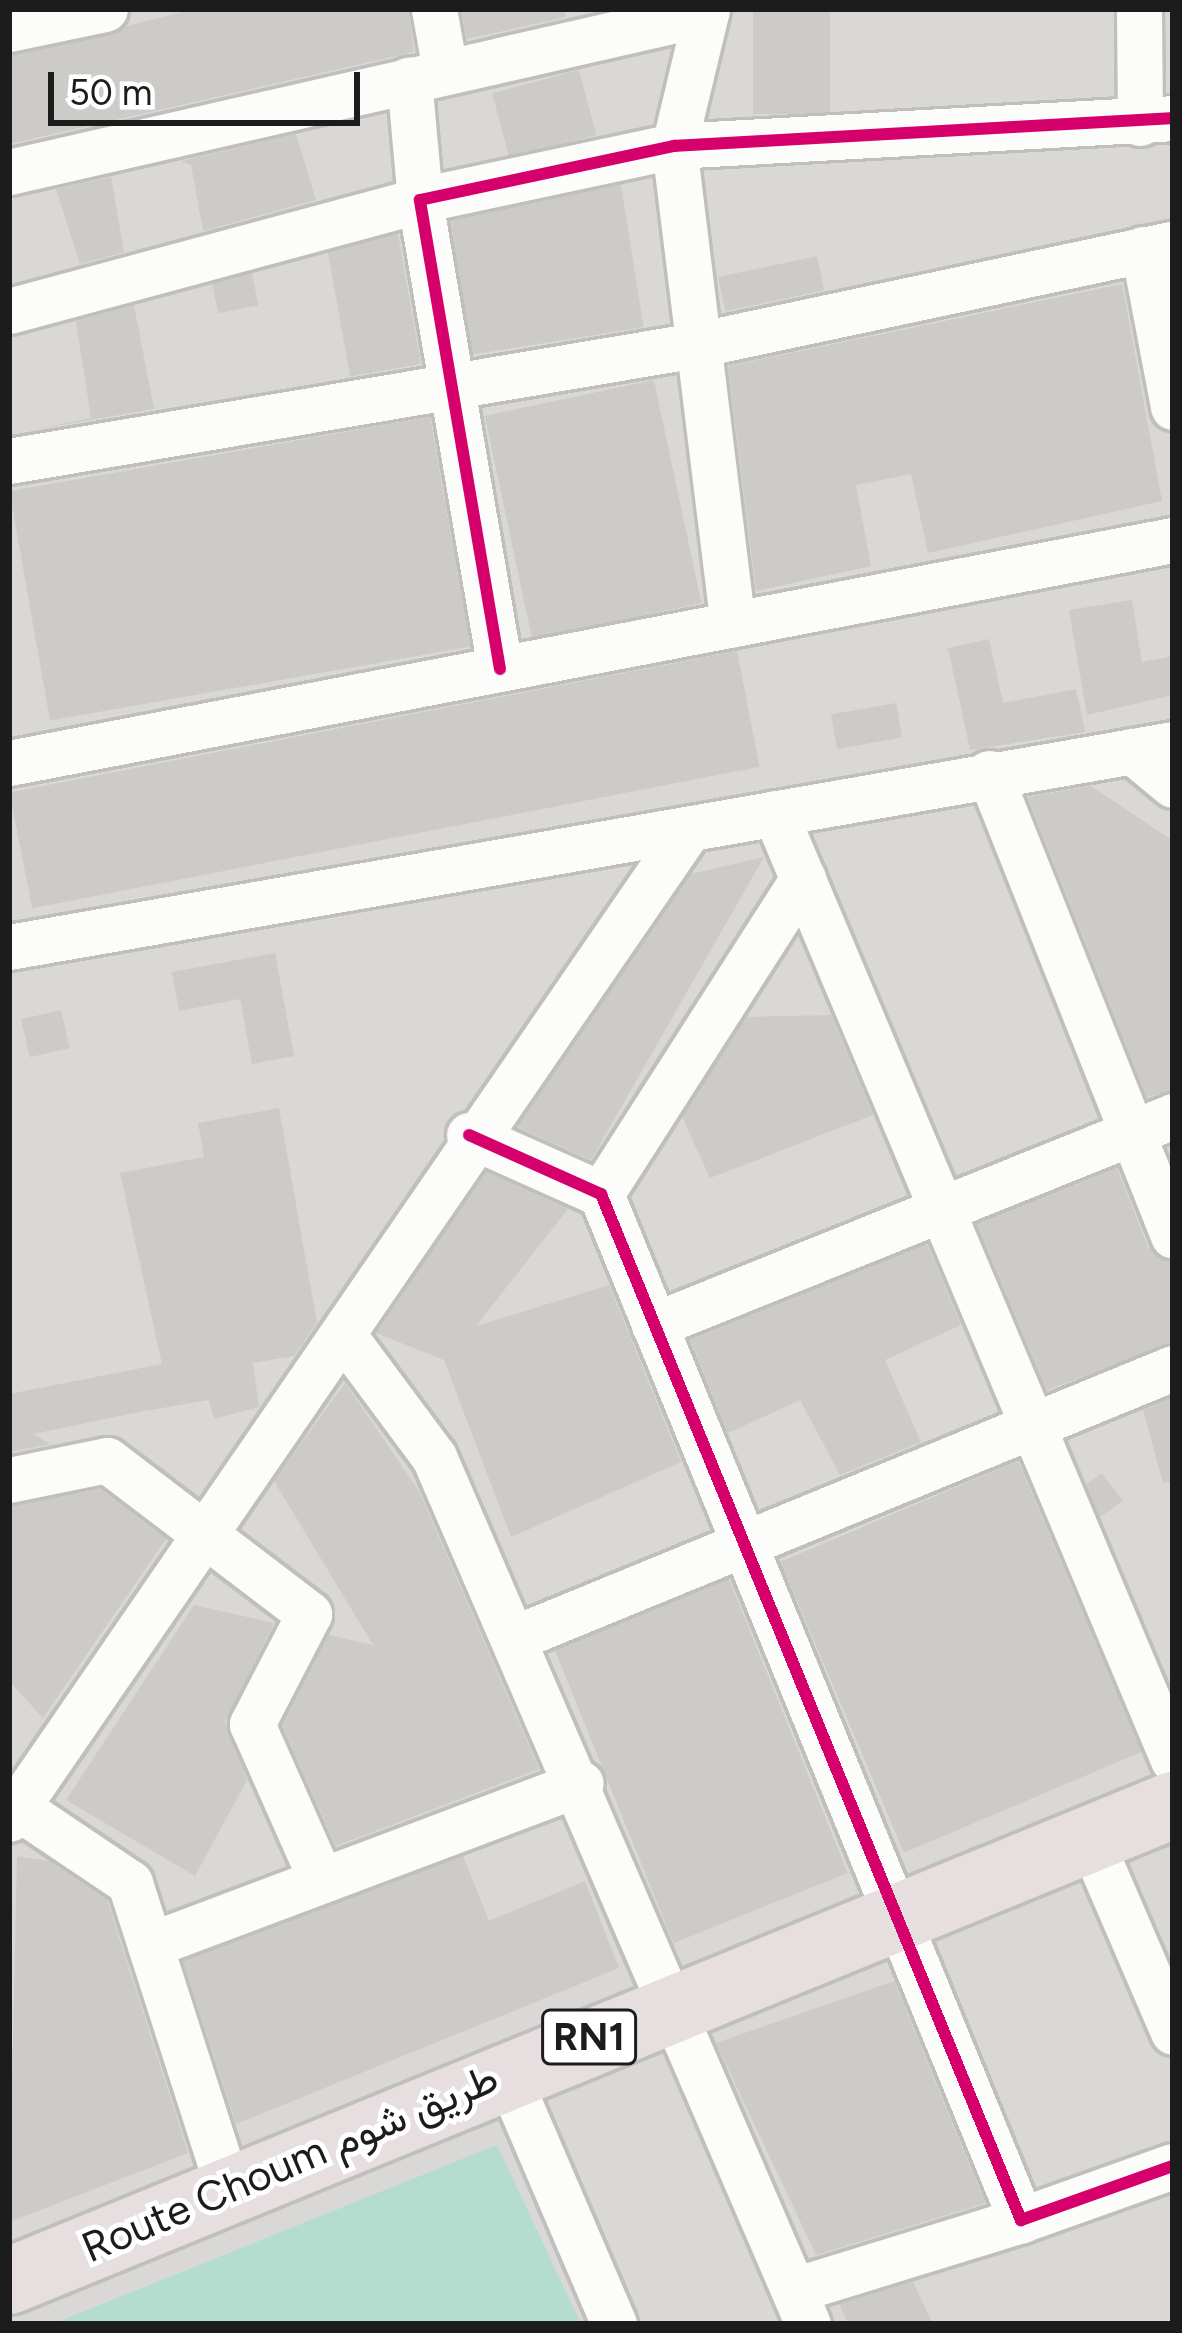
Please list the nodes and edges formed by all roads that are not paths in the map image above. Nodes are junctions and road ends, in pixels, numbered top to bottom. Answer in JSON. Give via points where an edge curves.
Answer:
{"nodes":[{"id":1,"x":105,"y":9,"type":"edge"},
{"id":2,"x":434,"y":9,"type":"edge"},
{"id":3,"x":1138,"y":9,"type":"edge"},
{"id":4,"x":706,"y":11,"type":"edge"},
{"id":5,"x":9,"y":29,"type":"edge"},
{"id":6,"x":427,"y":75,"type":"junction"},
{"id":7,"x":1156,"y":121,"type":"edge"},
{"id":8,"x":674,"y":146,"type":"junction"},
{"id":9,"x":9,"y":172,"type":"edge"},
{"id":10,"x":420,"y":200,"type":"junction"},
{"id":11,"x":1158,"y":247,"type":"edge"},
{"id":12,"x":9,"y":311,"type":"edge"},
{"id":13,"x":696,"y":345,"type":"junction"},
{"id":14,"x":447,"y":386,"type":"junction"},
{"id":15,"x":1173,"y":407,"type":"edge"},
{"id":16,"x":9,"y":461,"type":"edge"},
{"id":17,"x":1173,"y":540,"type":"edge"},
{"id":18,"x":733,"y":625,"type":"junction"},
{"id":19,"x":500,"y":669,"type":"junction"},
{"id":20,"x":1152,"y":747,"type":"edge"},
{"id":21,"x":9,"y":763,"type":"edge"},
{"id":22,"x":988,"y":773,"type":"junction"},
{"id":23,"x":1173,"y":785,"type":"edge"},
{"id":24,"x":775,"y":813,"type":"junction"},
{"id":25,"x":689,"y":829,"type":"junction"},
{"id":26,"x":803,"y":878,"type":"junction"},
{"id":27,"x":9,"y":947,"type":"edge"},
{"id":28,"x":1173,"y":1116,"type":"edge"},
{"id":29,"x":1128,"y":1134,"type":"junction"},
{"id":30,"x":470,"y":1135,"type":"junction"},
{"id":31,"x":601,"y":1195,"type":"junction"},
{"id":32,"x":942,"y":1209,"type":"junction"},
{"id":33,"x":1173,"y":1236,"type":"edge"},
{"id":34,"x":654,"y":1325,"type":"junction"},
{"id":35,"x":344,"y":1336,"type":"junction"},
{"id":36,"x":1173,"y":1368,"type":"edge"},
{"id":37,"x":1032,"y":1426,"type":"junction"},
{"id":38,"x":9,"y":1480,"type":"edge"},
{"id":39,"x":202,"y":1528,"type":"junction"},
{"id":40,"x":743,"y":1544,"type":"junction"},
{"id":41,"x":517,"y":1636,"type":"junction"},
{"id":42,"x":1173,"y":1760,"type":"edge"},
{"id":43,"x":580,"y":1783,"type":"junction"},
{"id":44,"x":17,"y":1796,"type":"edge"},
{"id":45,"x":1173,"y":1805,"type":"edge"},
{"id":46,"x":1090,"y":1839,"type":"junction"},
{"id":47,"x":321,"y":1880,"type":"junction"},
{"id":48,"x":892,"y":1916,"type":"junction"},
{"id":49,"x":150,"y":1945,"type":"junction"},
{"id":50,"x":677,"y":2000,"type":"junction"},
{"id":51,"x":1173,"y":2032,"type":"edge"},
{"id":52,"x":506,"y":2072,"type":"junction"},
{"id":53,"x":1173,"y":2166,"type":"edge"},
{"id":54,"x":228,"y":2189,"type":"junction"},
{"id":55,"x":1021,"y":2220,"type":"junction"},
{"id":56,"x":9,"y":2281,"type":"edge"},
{"id":57,"x":801,"y":2307,"type":"edge"},
{"id":58,"x":614,"y":2324,"type":"edge"}],
"edges":[{"from":1,"to":5,"type":"street"},
{"from":2,"to":6,"type":"street"},
{"from":3,"to":7,"type":"street"},
{"from":4,"to":6,"type":"street"},
{"from":4,"to":8,"type":"street"},
{"from":6,"to":9,"type":"street"},
{"from":6,"to":10,"type":"street"},
{"from":7,"to":8,"type":"street"},
{"from":8,"to":10,"type":"street"},
{"from":8,"to":13,"type":"street"},
{"from":10,"to":12,"type":"street"},
{"from":10,"to":14,"type":"street"},
{"from":11,"to":13,"type":"street"},
{"from":11,"to":15,"type":"street"},
{"from":13,"to":14,"type":"street"},
{"from":13,"to":18,"type":"street"},
{"from":14,"to":16,"type":"street"},
{"from":14,"to":19,"type":"street"},
{"from":17,"to":18,"type":"street"},
{"from":18,"to":19,"type":"street"},
{"from":19,"to":21,"type":"street"},
{"from":20,"to":22,"type":"street"},
{"from":20,"to":23,"type":"street"},
{"from":22,"to":24,"type":"street"},
{"from":22,"to":29,"type":"street"},
{"from":24,"to":25,"type":"street"},
{"from":24,"to":26,"type":"street"},
{"from":25,"to":27,"type":"street"},
{"from":25,"to":30,"type":"street"},
{"from":26,"to":31,"type":"street"},
{"from":26,"to":32,"type":"street"},
{"from":28,"to":29,"type":"street"},
{"from":29,"to":32,"type":"street"},
{"from":29,"to":33,"type":"street"},
{"from":30,"to":31,"type":"street"},
{"from":30,"to":35,"type":"street"},
{"from":31,"to":34,"type":"street"},
{"from":32,"to":34,"type":"street"},
{"from":32,"to":37,"type":"street"},
{"from":34,"to":40,"type":"street"},
{"from":35,"to":39,"type":"street"},
{"from":35,"to":41,"type":"street","via":[[434,1456]]},
{"from":36,"to":37,"type":"street"},
{"from":37,"to":40,"type":"street"},
{"from":37,"to":42,"type":"street"},
{"from":38,"to":39,"type":"street","via":[[106,1460]]},
{"from":39,"to":44,"type":"street"},
{"from":39,"to":47,"type":"street","via":[[309,1614],[252,1724]]},
{"from":40,"to":41,"type":"street"},
{"from":40,"to":48,"type":"street"},
{"from":41,"to":43,"type":"street"},
{"from":43,"to":47,"type":"street"},
{"from":43,"to":50,"type":"street"},
{"from":44,"to":49,"type":"street","via":[[130,1883]]},
{"from":45,"to":46,"type":"highway","name":"Route Choum طريق شوم","number":"RN1"},
{"from":46,"to":48,"type":"highway","name":"Route Choum طريق شوم","number":"RN1"},
{"from":46,"to":51,"type":"street"},
{"from":47,"to":49,"type":"street"},
{"from":48,"to":50,"type":"highway","name":"Route Choum طريق شوم","number":"RN1"},
{"from":48,"to":55,"type":"street"},
{"from":49,"to":54,"type":"street"},
{"from":50,"to":52,"type":"highway","name":"Route Choum طريق شوم","number":"RN1"},
{"from":50,"to":57,"type":"street"},
{"from":52,"to":54,"type":"highway","name":"Route Choum طريق شوم","number":"RN1"},
{"from":52,"to":58,"type":"street"},
{"from":53,"to":55,"type":"street"},
{"from":54,"to":56,"type":"highway","name":"Route Choum طريق شوم","number":"RN1"},
{"from":55,"to":57,"type":"street"}]}
